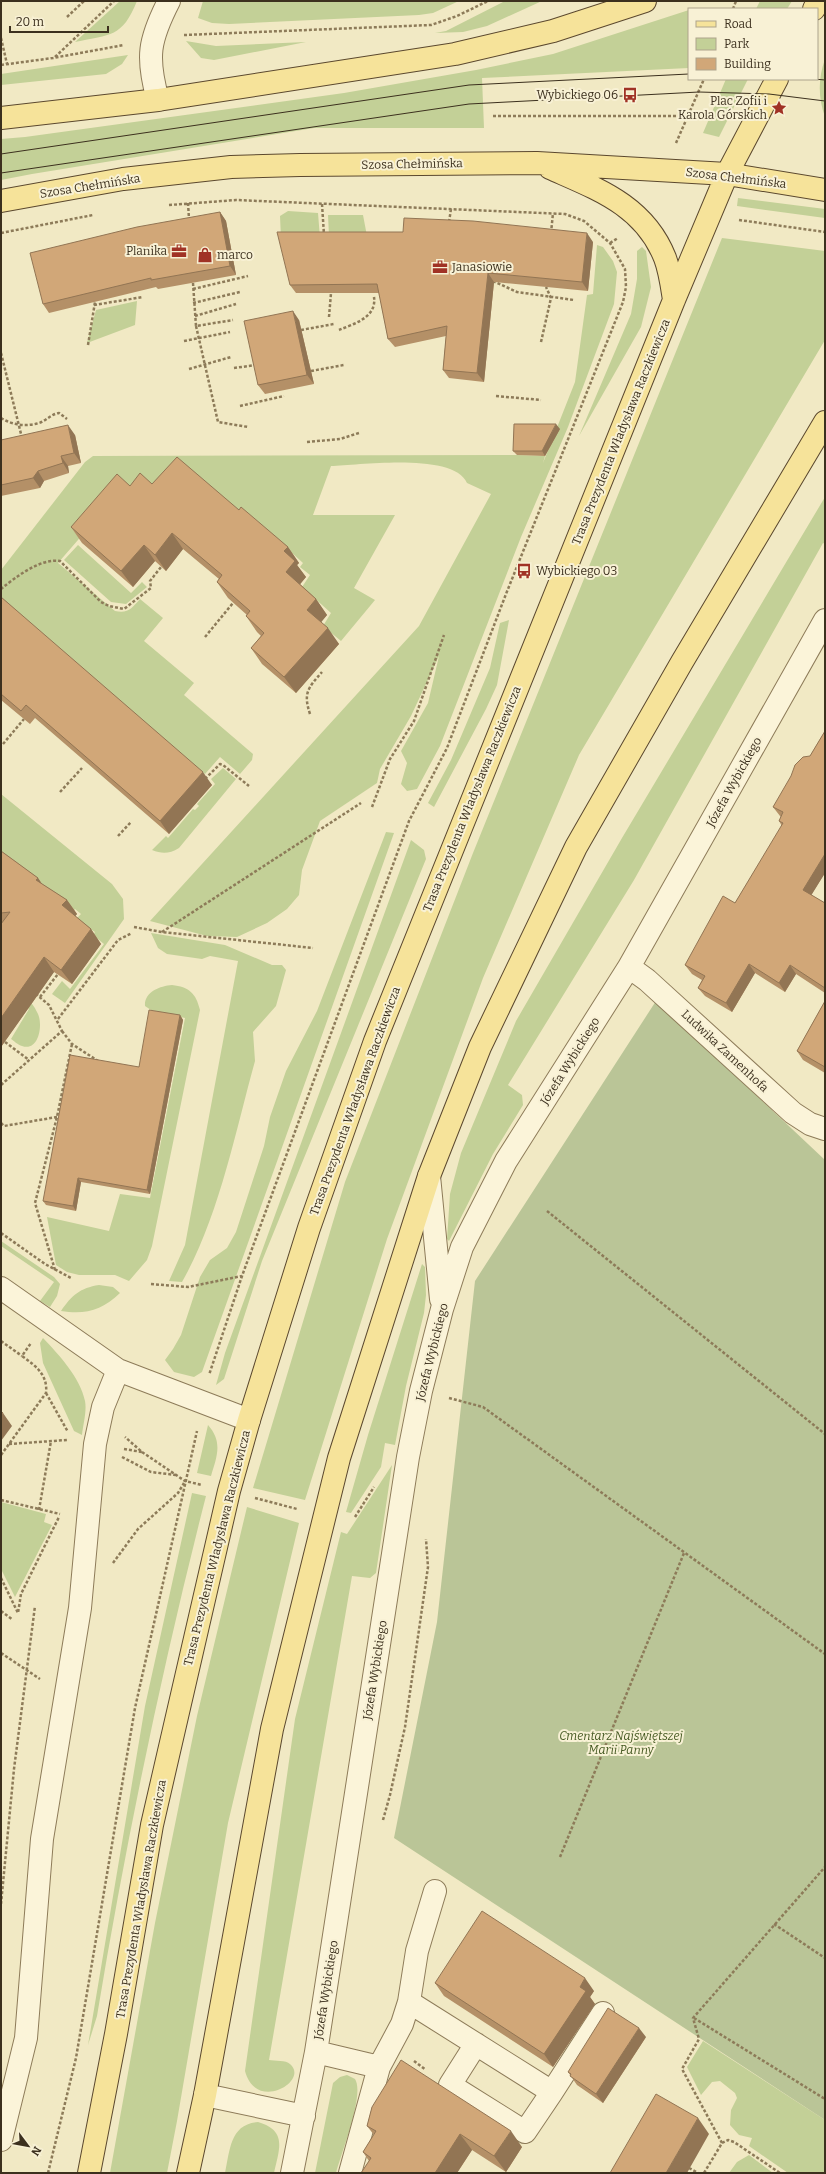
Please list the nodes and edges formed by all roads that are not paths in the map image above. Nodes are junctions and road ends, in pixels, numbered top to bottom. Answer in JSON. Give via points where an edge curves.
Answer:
{"nodes":[{"id":1,"x":169,"y":1,"type":"edge"},
{"id":2,"x":645,"y":1,"type":"edge"},
{"id":3,"x":776,"y":80,"type":"edge"},
{"id":4,"x":158,"y":100,"type":"junction"},
{"id":5,"x":1,"y":118,"type":"edge"},
{"id":6,"x":537,"y":163,"type":"junction"},
{"id":7,"x":727,"y":174,"type":"junction"},
{"id":8,"x":825,"y":190,"type":"edge"},
{"id":9,"x":1,"y":201,"type":"edge"},
{"id":10,"x":674,"y":300,"type":"junction"},
{"id":11,"x":825,"y":422,"type":"edge"},
{"id":12,"x":825,"y":620,"type":"edge"},
{"id":13,"x":630,"y":967,"type":"junction"},
{"id":14,"x":825,"y":1129,"type":"edge"},
{"id":15,"x":429,"y":1176,"type":"junction"},
{"id":16,"x":1,"y":1288,"type":"edge"},
{"id":17,"x":442,"y":1308,"type":"junction"},
{"id":18,"x":118,"y":1370,"type":"junction"},
{"id":19,"x":249,"y":1420,"type":"junction"},
{"id":20,"x":435,"y":1891,"type":"dead end"},
{"id":21,"x":409,"y":2002,"type":"junction"},
{"id":22,"x":603,"y":2012,"type":"dead end"},
{"id":23,"x":476,"y":2044,"type":"junction"},
{"id":24,"x":316,"y":2052,"type":"junction"},
{"id":25,"x":380,"y":2067,"type":"junction"},
{"id":26,"x":552,"y":2092,"type":"junction"},
{"id":27,"x":205,"y":2095,"type":"junction"},
{"id":28,"x":304,"y":2116,"type":"junction"},
{"id":29,"x":1,"y":2140,"type":"edge"},
{"id":30,"x":89,"y":2173,"type":"edge"},
{"id":31,"x":188,"y":2173,"type":"edge"},
{"id":32,"x":292,"y":2173,"type":"edge"},
{"id":33,"x":350,"y":2173,"type":"edge"}],
"edges":[{"from":1,"to":4,"type":"street","via":[[152,38],[150,58]]},
{"from":2,"to":4,"type":"main road","via":[[553,31],[455,54]]},
{"from":3,"to":7,"type":"main road","name":"Trasa Prezydenta Władysława Raczkiewicza"},
{"from":4,"to":5,"type":"main road"},
{"from":6,"to":7,"type":"main road","name":"Szosa Chełmińska"},
{"from":6,"to":9,"type":"main road","name":"Szosa Chełmińska","via":[[231,167],[123,179]]},
{"from":6,"to":10,"type":"main road","via":[[610,194],[642,221],[666,258]]},
{"from":7,"to":8,"type":"main road","name":"Szosa Chełmińska"},
{"from":7,"to":10,"type":"main road","name":"Trasa Prezydenta Władysława Raczkiewicza"},
{"from":10,"to":19,"type":"main road","name":"Trasa Prezydenta Władysława Raczkiewicza","via":[[375,1041],[309,1228]]},
{"from":11,"to":15,"type":"main road","via":[[682,662],[576,847],[480,1047]]},
{"from":12,"to":13,"type":"street","name":"Józefa Wybickiego"},
{"from":13,"to":14,"type":"street","name":"Ludwika Zamenhofa","via":[[793,1113],[810,1124]]},
{"from":13,"to":17,"type":"street","name":"Józefa Wybickiego","via":[[506,1161],[462,1247]]},
{"from":15,"to":17,"type":"street"},
{"from":15,"to":27,"type":"main road","via":[[339,1458],[272,1729]]},
{"from":16,"to":18,"type":"street"},
{"from":17,"to":24,"type":"street","name":"Józefa Wybickiego","via":[[421,1391],[408,1457]]},
{"from":18,"to":19,"type":"street"},
{"from":18,"to":29,"type":"street","via":[[101,1415],[95,1444],[80,1608],[42,1839],[26,2038]]},
{"from":19,"to":30,"type":"main road","name":"Trasa Prezydenta Władysława Raczkiewicza","via":[[229,1491],[152,1825]]},
{"from":20,"to":21,"type":"street","via":[[417,1951]]},
{"from":21,"to":23,"type":"street"},
{"from":21,"to":25,"type":"street","via":[[402,2024]]},
{"from":22,"to":26,"type":"street"},
{"from":23,"to":26,"type":"street"},
{"from":23,"to":26,"type":"street","via":[[450,2085],[525,2132]]},
{"from":24,"to":25,"type":"street"},
{"from":24,"to":28,"type":"street","name":"Józefa Wybickiego"},
{"from":25,"to":33,"type":"street"},
{"from":27,"to":28,"type":"street"},
{"from":27,"to":31,"type":"main road"},
{"from":28,"to":32,"type":"street","name":"Józefa Wybickiego"}]}
